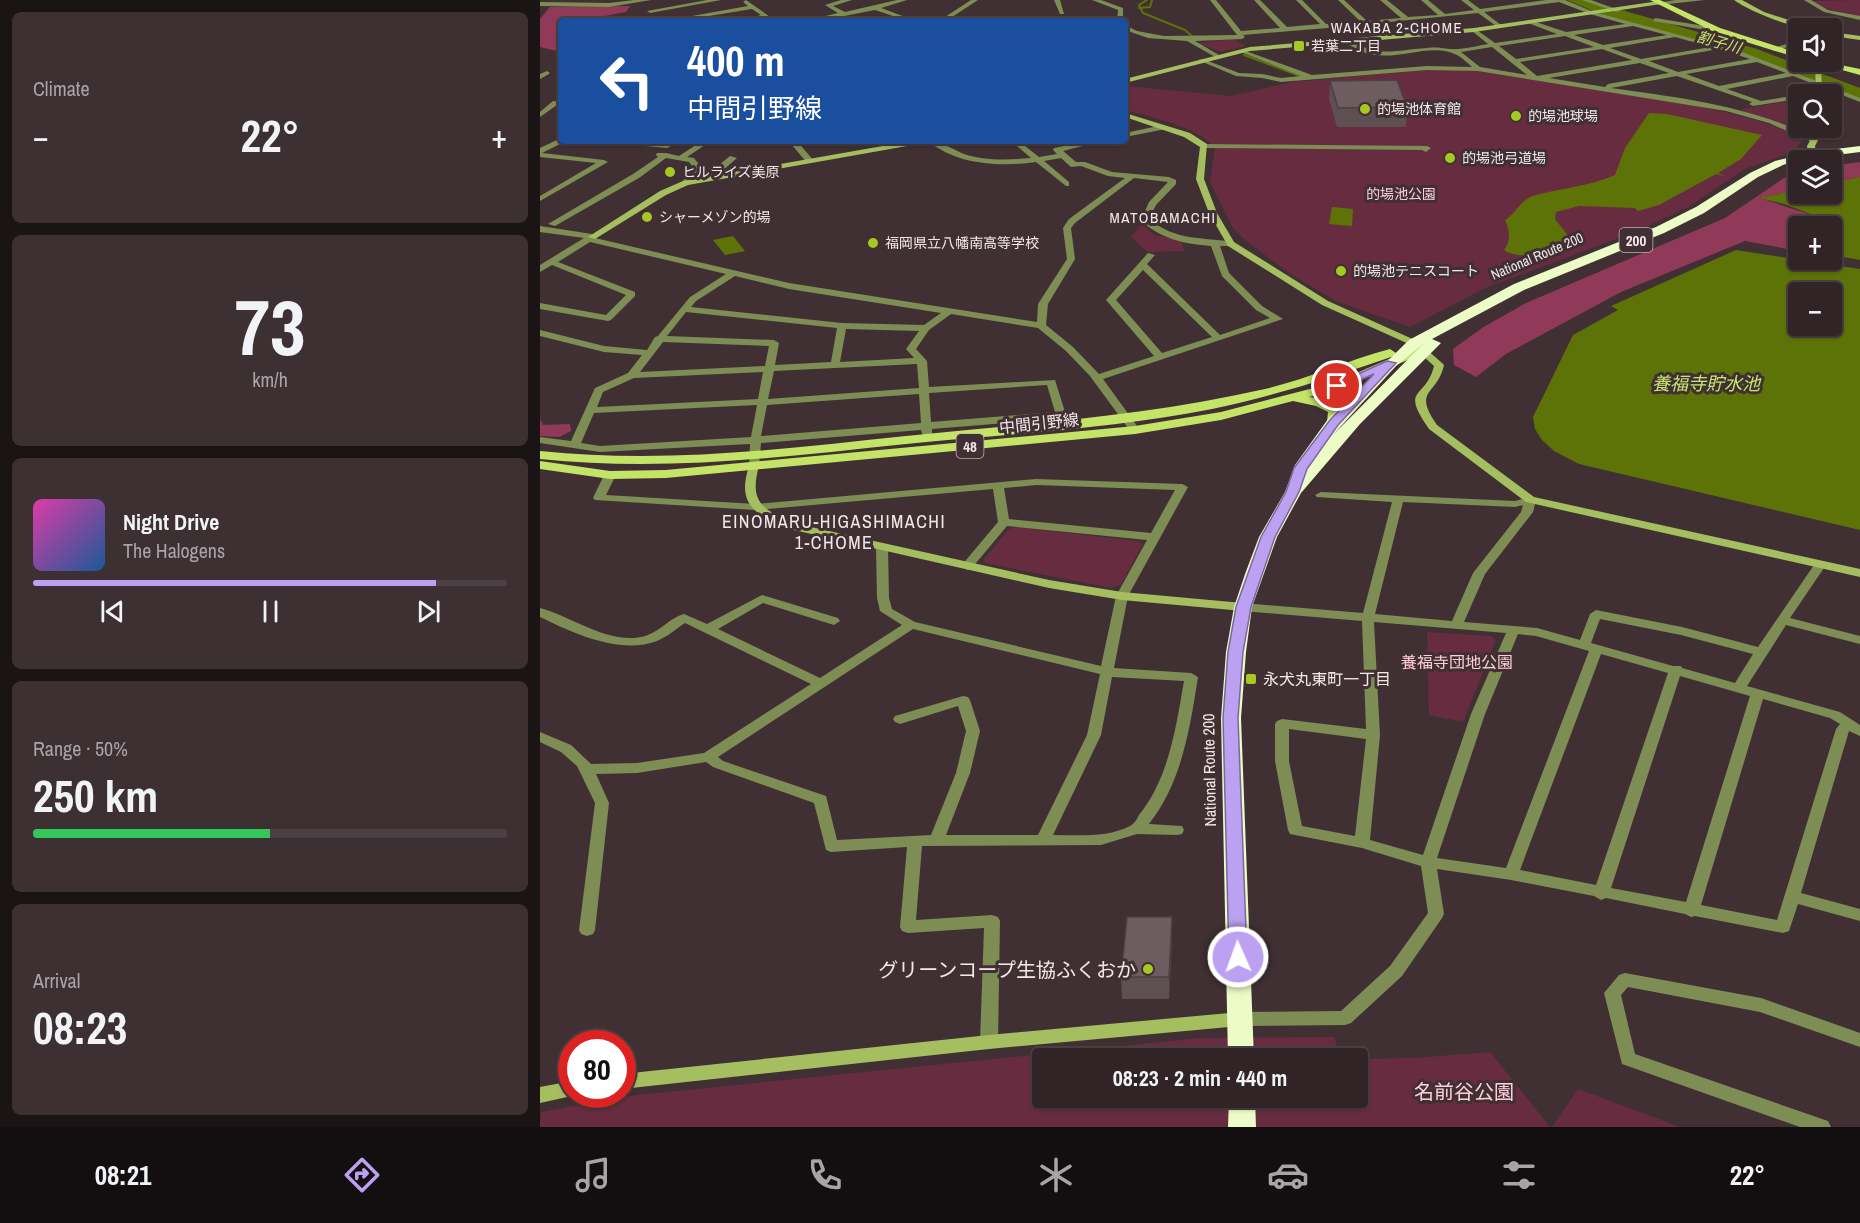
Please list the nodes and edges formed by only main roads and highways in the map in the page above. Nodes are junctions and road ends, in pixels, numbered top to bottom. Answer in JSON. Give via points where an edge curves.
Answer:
{"nodes":[{"id":1,"x":1656,"y":2,"type":"edge"},
{"id":2,"x":1788,"y":53,"type":"edge"},
{"id":3,"x":1842,"y":68,"type":"edge"},
{"id":4,"x":1860,"y":72,"type":"edge"},
{"id":5,"x":1860,"y":149,"type":"edge"},
{"id":6,"x":1842,"y":151,"type":"edge"},
{"id":7,"x":1842,"y":155,"type":"edge"},
{"id":8,"x":1860,"y":155,"type":"edge"},
{"id":9,"x":1788,"y":160,"type":"edge"},
{"id":10,"x":1788,"y":169,"type":"edge"},
{"id":11,"x":1418,"y":346,"type":"junction"},
{"id":12,"x":1391,"y":363,"type":"junction"},
{"id":13,"x":1281,"y":402,"type":"junction"},
{"id":14,"x":1334,"y":422,"type":"junction"},
{"id":15,"x":1132,"y":424,"type":"junction"},
{"id":16,"x":540,"y":454,"type":"edge"},
{"id":17,"x":755,"y":461,"type":"junction"},
{"id":18,"x":540,"y":465,"type":"edge"},
{"id":19,"x":1293,"y":492,"type":"junction"},
{"id":20,"x":1240,"y":1040,"type":"edge"},
{"id":21,"x":1242,"y":1108,"type":"edge"},
{"id":22,"x":1242,"y":1127,"type":"edge"}],
"edges":[{"from":1,"to":2,"type":"main road","via":[[1717,30]]},
{"from":3,"to":4,"type":"main road"},
{"from":5,"to":6,"type":"highway","name":"National Route 200","number":"200"},
{"from":7,"to":8,"type":"highway","name":"National Route 200","number":"200"},
{"from":9,"to":11,"type":"highway","name":"National Route 200","number":"200","via":[[1754,174],[1700,210],[1660,230],[1519,287]]},
{"from":10,"to":11,"type":"highway","name":"National Route 200","number":"200","via":[[1768,177],[1691,227],[1528,294]]},
{"from":11,"to":12,"type":"highway","name":"National Route 200","number":"200"},
{"from":11,"to":15,"type":"main road","name":"中間引野線","number":"48","via":[[1271,393]]},
{"from":11,"to":19,"type":"highway","name":"National Route 200","number":"200","via":[[1412,366],[1371,404]]},
{"from":12,"to":13,"type":"main road","name":"中間引野線","number":"48","via":[[1337,386]]},
{"from":12,"to":14,"type":"highway","name":"National Route 200","number":"200"},
{"from":13,"to":14,"type":"main road","via":[[1309,400],[1328,405],[1334,410]]},
{"from":13,"to":15,"type":"main road","name":"中間引野線","number":"48","via":[[1229,414]]},
{"from":14,"to":19,"type":"highway","name":"National Route 200","number":"200","via":[[1300,468]]},
{"from":15,"to":17,"type":"main road","name":"中間引野線","number":"48"},
{"from":15,"to":17,"type":"main road","name":"中間引野線","number":"48","via":[[1062,420],[927,432]]},
{"from":16,"to":17,"type":"main road","name":"中間引野線","number":"48","via":[[572,459]]},
{"from":17,"to":18,"type":"main road","name":"中間引野線","number":"48","via":[[666,474],[610,475]]},
{"from":19,"to":20,"type":"highway","name":"National Route 200","number":"200","via":[[1268,537],[1244,607],[1236,652],[1231,718]]},
{"from":21,"to":22,"type":"highway"}]}
